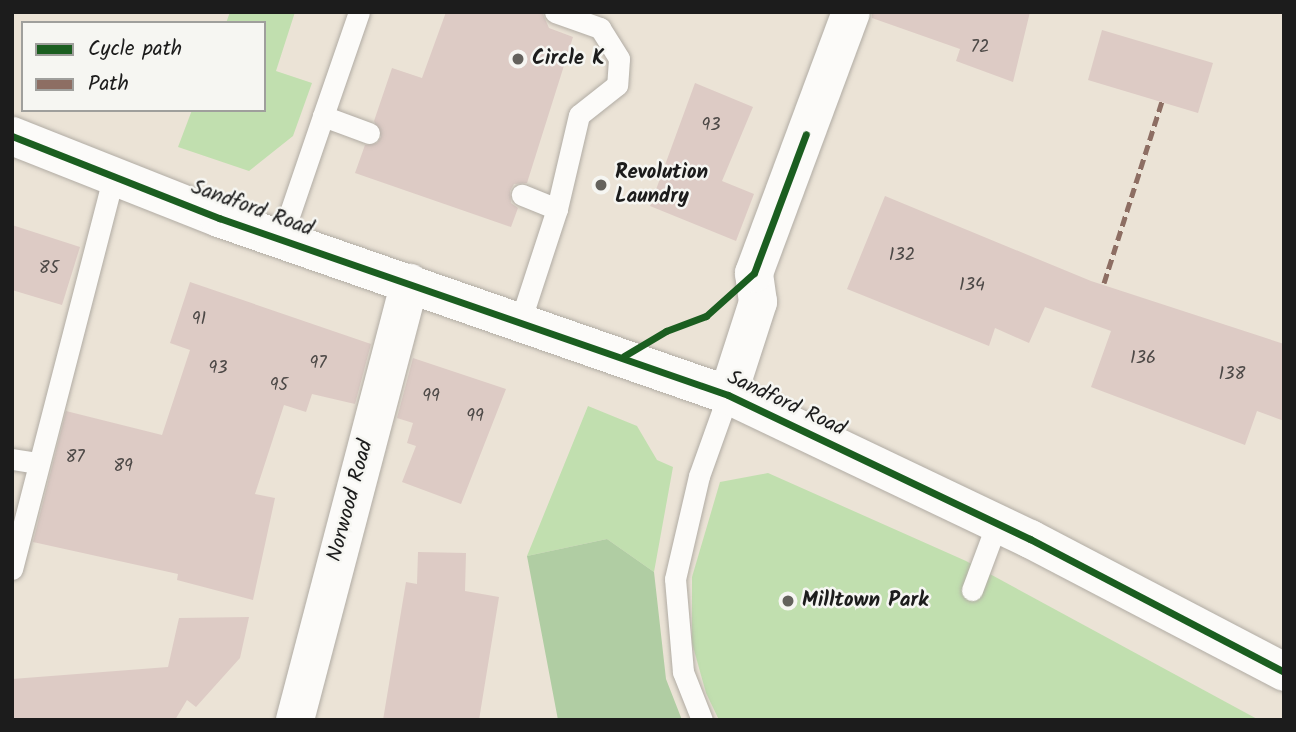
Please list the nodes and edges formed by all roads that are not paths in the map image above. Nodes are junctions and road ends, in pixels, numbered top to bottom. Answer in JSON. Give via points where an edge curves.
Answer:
{"nodes":[{"id":1,"x":359,"y":12,"type":"edge"},
{"id":2,"x":555,"y":12,"type":"edge"},
{"id":3,"x":850,"y":12,"type":"edge"},
{"id":4,"x":323,"y":116,"type":"junction"},
{"id":5,"x":369,"y":133,"type":"dead end"},
{"id":6,"x":12,"y":136,"type":"edge"},
{"id":7,"x":114,"y":176,"type":"junction"},
{"id":8,"x":522,"y":195,"type":"dead end"},
{"id":9,"x":558,"y":209,"type":"junction"},
{"id":10,"x":281,"y":239,"type":"junction"},
{"id":11,"x":410,"y":283,"type":"junction"},
{"id":12,"x":520,"y":322,"type":"junction"},
{"id":13,"x":728,"y":395,"type":"junction"},
{"id":14,"x":12,"y":459,"type":"edge"},
{"id":15,"x":37,"y":463,"type":"junction"},
{"id":16,"x":997,"y":523,"type":"junction"},
{"id":17,"x":12,"y":569,"type":"edge"},
{"id":18,"x":972,"y":590,"type":"dead end"},
{"id":19,"x":1284,"y":672,"type":"edge"},
{"id":20,"x":295,"y":720,"type":"edge"},
{"id":21,"x":702,"y":720,"type":"edge"}],
"edges":[{"from":1,"to":4,"type":"lane"},
{"from":2,"to":9,"type":"lane","via":[[600,28],[619,59],[617,85],[579,114]]},
{"from":3,"to":13,"type":"main road","via":[[754,273],[758,302]]},
{"from":4,"to":5,"type":"lane"},
{"from":4,"to":10,"type":"lane"},
{"from":6,"to":7,"type":"main road","name":"Sandford Road"},
{"from":7,"to":10,"type":"main road","name":"Sandford Road"},
{"from":7,"to":15,"type":"lane"},
{"from":8,"to":9,"type":"lane"},
{"from":9,"to":12,"type":"lane"},
{"from":10,"to":11,"type":"main road","name":"Sandford Road"},
{"from":11,"to":12,"type":"main road","name":"Sandford Road"},
{"from":11,"to":20,"type":"main road","name":"Norwood Road"},
{"from":12,"to":13,"type":"main road","name":"Sandford Road"},
{"from":13,"to":16,"type":"main road","name":"Sandford Road"},
{"from":13,"to":21,"type":"lane","via":[[699,476],[675,579],[682,671]]},
{"from":14,"to":15,"type":"lane"},
{"from":15,"to":17,"type":"lane"},
{"from":16,"to":18,"type":"lane"},
{"from":16,"to":19,"type":"main road","name":"Sandford Road","via":[[1177,612]]}]}
